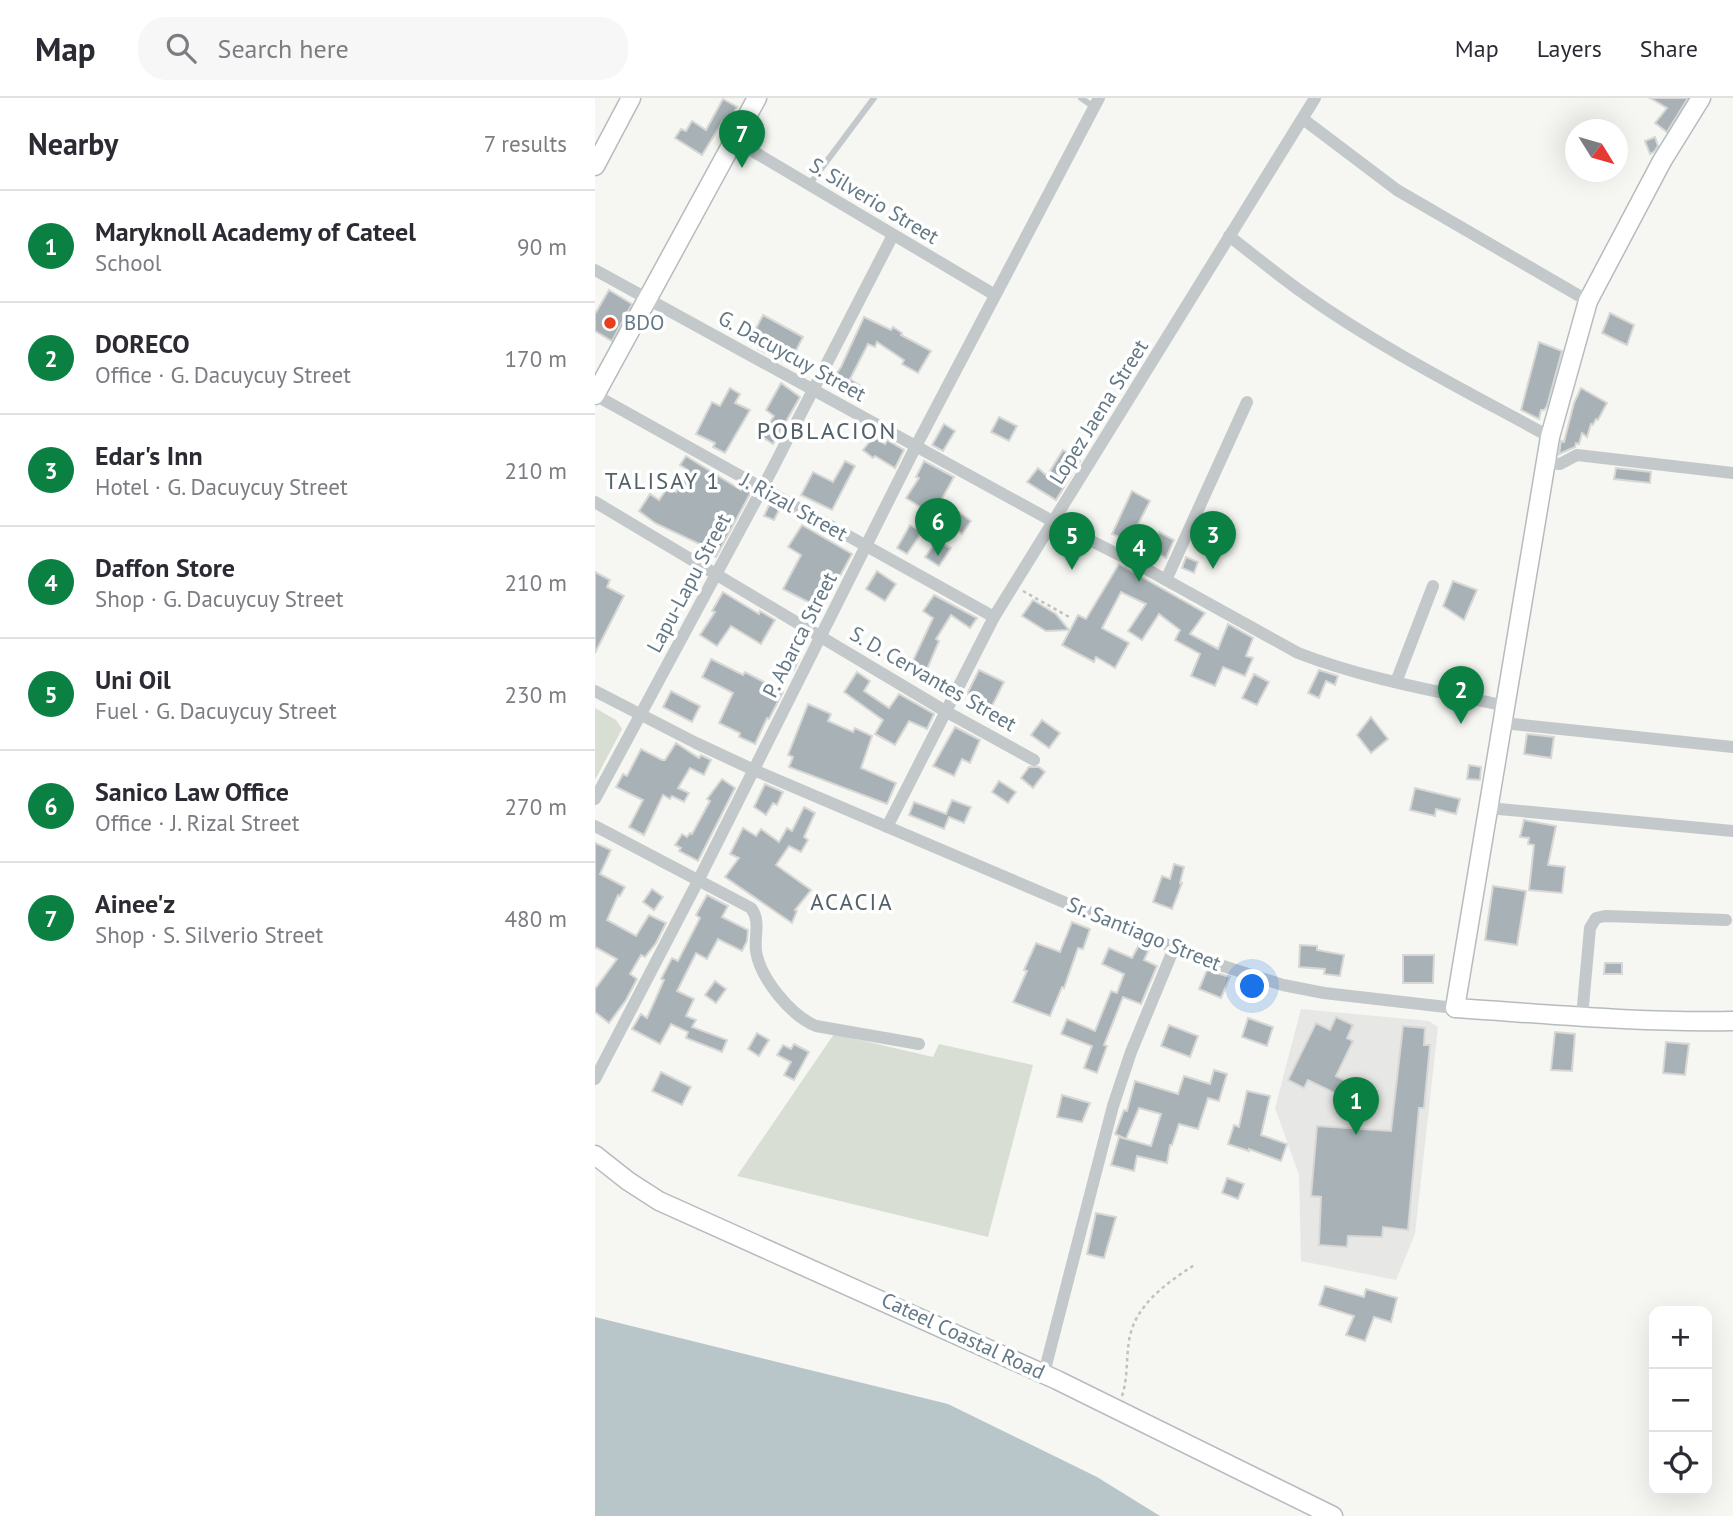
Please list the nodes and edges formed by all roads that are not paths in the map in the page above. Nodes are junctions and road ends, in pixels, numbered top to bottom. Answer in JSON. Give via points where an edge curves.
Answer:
{"nodes":[{"id":1,"x":631,"y":98,"type":"edge"},
{"id":2,"x":757,"y":98,"type":"edge"},
{"id":3,"x":874,"y":98,"type":"edge"},
{"id":4,"x":1081,"y":98,"type":"edge"},
{"id":5,"x":1315,"y":98,"type":"edge"},
{"id":6,"x":1701,"y":98,"type":"edge"},
{"id":7,"x":1096,"y":102,"type":"edge"},
{"id":8,"x":1303,"y":119,"type":"junction"},
{"id":9,"x":734,"y":140,"type":"junction"},
{"id":10,"x":595,"y":166,"type":"edge"},
{"id":11,"x":809,"y":185,"type":"junction"},
{"id":12,"x":893,"y":235,"type":"junction"},
{"id":13,"x":1229,"y":236,"type":"junction"},
{"id":14,"x":595,"y":270,"type":"edge"},
{"id":15,"x":995,"y":295,"type":"junction"},
{"id":16,"x":648,"y":298,"type":"junction"},
{"id":17,"x":1588,"y":301,"type":"junction"},
{"id":18,"x":813,"y":389,"type":"junction"},
{"id":19,"x":595,"y":395,"type":"edge"},
{"id":20,"x":1247,"y":402,"type":"dead end"},
{"id":21,"x":1550,"y":437,"type":"junction"},
{"id":22,"x":916,"y":446,"type":"junction"},
{"id":23,"x":1546,"y":463,"type":"junction"},
{"id":24,"x":1733,"y":473,"type":"edge"},
{"id":25,"x":762,"y":489,"type":"junction"},
{"id":26,"x":595,"y":502,"type":"edge"},
{"id":27,"x":1054,"y":522,"type":"junction"},
{"id":28,"x":866,"y":546,"type":"junction"},
{"id":29,"x":716,"y":574,"type":"junction"},
{"id":30,"x":1166,"y":580,"type":"junction"},
{"id":31,"x":1433,"y":586,"type":"dead end"},
{"id":32,"x":994,"y":617,"type":"junction"},
{"id":33,"x":821,"y":636,"type":"junction"},
{"id":34,"x":1396,"y":682,"type":"junction"},
{"id":35,"x":595,"y":691,"type":"edge"},
{"id":36,"x":945,"y":710,"type":"junction"},
{"id":37,"x":640,"y":715,"type":"junction"},
{"id":38,"x":1505,"y":715,"type":"junction"},
{"id":39,"x":1733,"y":747,"type":"edge"},
{"id":40,"x":1034,"y":761,"type":"dead end"},
{"id":41,"x":754,"y":770,"type":"junction"},
{"id":42,"x":595,"y":799,"type":"edge"},
{"id":43,"x":1488,"y":808,"type":"junction"},
{"id":44,"x":595,"y":826,"type":"edge"},
{"id":45,"x":887,"y":827,"type":"junction"},
{"id":46,"x":1733,"y":831,"type":"edge"},
{"id":47,"x":698,"y":881,"type":"junction"},
{"id":48,"x":1726,"y":920,"type":"dead end"},
{"id":49,"x":1174,"y":947,"type":"junction"},
{"id":50,"x":1455,"y":1008,"type":"junction"},
{"id":51,"x":1582,"y":1017,"type":"junction"},
{"id":52,"x":1733,"y":1021,"type":"edge"},
{"id":53,"x":919,"y":1044,"type":"dead end"},
{"id":54,"x":595,"y":1079,"type":"edge"},
{"id":55,"x":595,"y":1154,"type":"edge"},
{"id":56,"x":1044,"y":1373,"type":"junction"},
{"id":57,"x":1333,"y":1516,"type":"edge"}],
"edges":[{"from":1,"to":10,"type":"street"},
{"from":2,"to":9,"type":"street"},
{"from":3,"to":11,"type":"lane"},
{"from":4,"to":7,"type":"lane"},
{"from":5,"to":8,"type":"street","name":"Lopez Jaena Street"},
{"from":6,"to":17,"type":"street"},
{"from":7,"to":15,"type":"street","name":"P. Abarca Street"},
{"from":8,"to":13,"type":"street","name":"Lopez Jaena Street"},
{"from":8,"to":17,"type":"street","via":[[1397,190]]},
{"from":9,"to":11,"type":"street","name":"S. Silverio Street"},
{"from":9,"to":16,"type":"street"},
{"from":11,"to":12,"type":"street","name":"S. Silverio Street"},
{"from":12,"to":15,"type":"street","name":"S. Silverio Street"},
{"from":12,"to":18,"type":"street","name":"Lapu-Lapu Street"},
{"from":13,"to":21,"type":"street","via":[[1351,324]]},
{"from":13,"to":27,"type":"street","name":"Lopez Jaena Street"},
{"from":14,"to":16,"type":"street","name":"G. Dacuycuy Street"},
{"from":15,"to":22,"type":"street","name":"P. Abarca Street"},
{"from":16,"to":18,"type":"street","name":"G. Dacuycuy Street"},
{"from":16,"to":19,"type":"street"},
{"from":17,"to":21,"type":"street"},
{"from":18,"to":22,"type":"street","name":"G. Dacuycuy Street"},
{"from":18,"to":25,"type":"street","name":"Lapu-Lapu Street"},
{"from":19,"to":25,"type":"street","name":"J. Rizal Street"},
{"from":20,"to":30,"type":"street"},
{"from":21,"to":23,"type":"street"},
{"from":22,"to":27,"type":"street","name":"G. Dacuycuy Street"},
{"from":22,"to":28,"type":"street","name":"P. Abarca Street"},
{"from":23,"to":24,"type":"street","via":[[1560,464],[1577,455]]},
{"from":23,"to":38,"type":"street"},
{"from":25,"to":28,"type":"street","name":"J. Rizal Street"},
{"from":25,"to":29,"type":"street","name":"Lapu-Lapu Street"},
{"from":26,"to":29,"type":"street","name":"S. D. Cervantes Street"},
{"from":27,"to":30,"type":"street","name":"G. Dacuycuy Street"},
{"from":27,"to":32,"type":"street","name":"Lopez Jaena Street"},
{"from":28,"to":32,"type":"street","name":"J. Rizal Street"},
{"from":28,"to":33,"type":"street","name":"P. Abarca Street"},
{"from":29,"to":33,"type":"street","name":"S. D. Cervantes Street"},
{"from":29,"to":37,"type":"street","name":"Lapu-Lapu Street"},
{"from":30,"to":34,"type":"street","name":"G. Dacuycuy Street","via":[[1298,653]]},
{"from":31,"to":34,"type":"street"},
{"from":32,"to":36,"type":"street","name":"Lopez Jaena Street"},
{"from":33,"to":36,"type":"street","name":"S. D. Cervantes Street"},
{"from":33,"to":41,"type":"street","name":"P. Abarca Street"},
{"from":34,"to":38,"type":"street","name":"G. Dacuycuy Street"},
{"from":35,"to":37,"type":"street","name":"Sr. Santiago Street"},
{"from":36,"to":40,"type":"street","name":"S. D. Cervantes Street"},
{"from":36,"to":45,"type":"street","name":"Lopez Jaena Street"},
{"from":37,"to":41,"type":"street","name":"Sr. Santiago Street"},
{"from":37,"to":42,"type":"street","name":"Lapu-Lapu Street"},
{"from":38,"to":39,"type":"street","name":"G. Dacuycuy Street"},
{"from":38,"to":43,"type":"street"},
{"from":41,"to":45,"type":"street","name":"Sr. Santiago Street"},
{"from":41,"to":47,"type":"street","name":"P. Abarca Street"},
{"from":43,"to":46,"type":"street"},
{"from":43,"to":50,"type":"street"},
{"from":44,"to":47,"type":"street"},
{"from":45,"to":49,"type":"street","name":"Sr. Santiago Street"},
{"from":47,"to":53,"type":"street","via":[[755,913],[759,963],[797,1015],[816,1026]]},
{"from":47,"to":54,"type":"street","name":"P. Abarca Street"},
{"from":48,"to":51,"type":"street","via":[[1597,918],[1590,928]]},
{"from":49,"to":50,"type":"street","name":"Sr. Santiago Street","via":[[1283,985]]},
{"from":49,"to":56,"type":"street","via":[[1117,1096]]},
{"from":50,"to":51,"type":"street","name":"Sr. Santiago Street"},
{"from":51,"to":52,"type":"street","name":"Sr. Santiago Street"},
{"from":55,"to":56,"type":"street","name":"Cateel Coastal Road","via":[[659,1200]]},
{"from":56,"to":57,"type":"street","name":"Cateel Coastal Road"}]}
